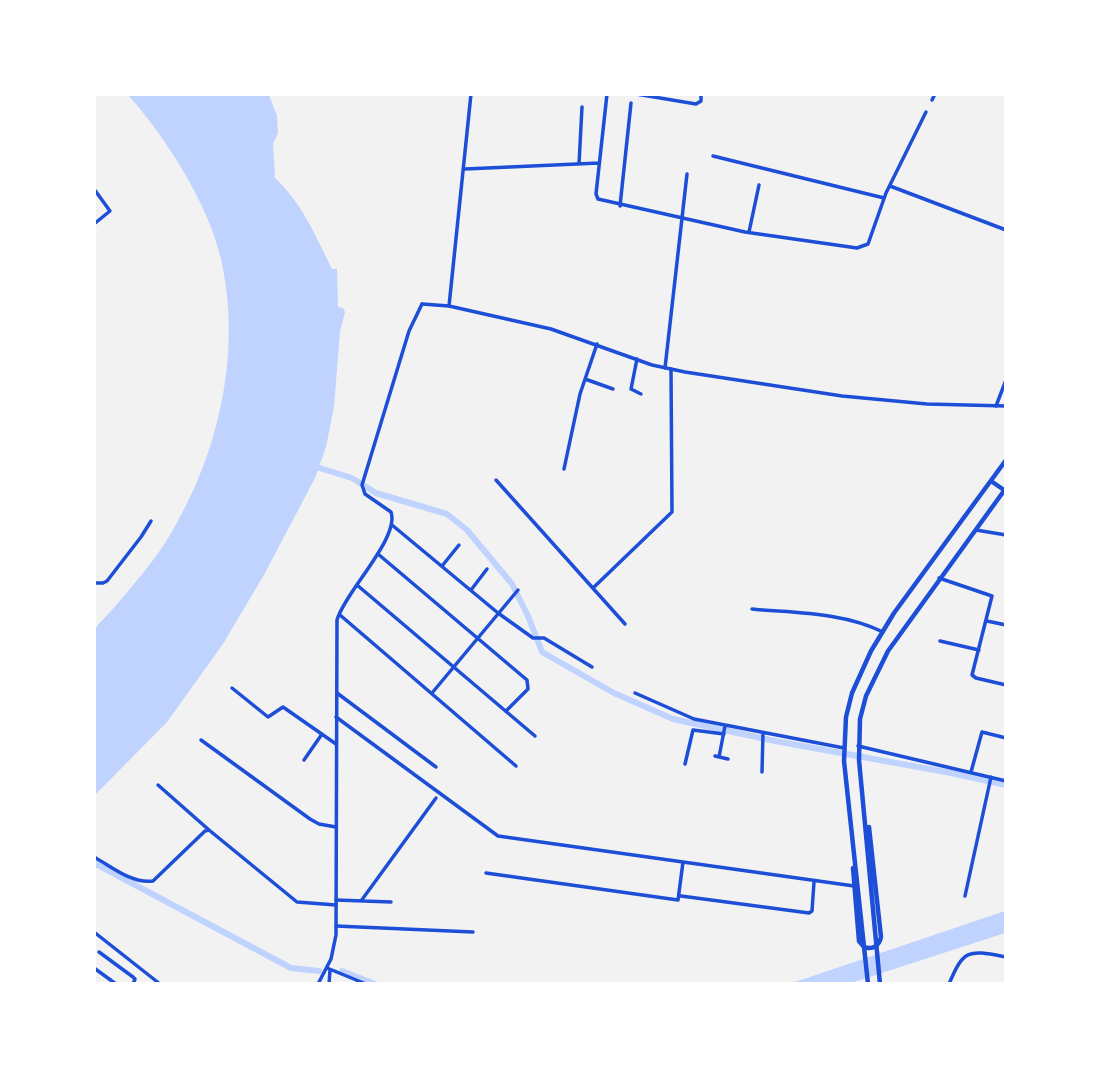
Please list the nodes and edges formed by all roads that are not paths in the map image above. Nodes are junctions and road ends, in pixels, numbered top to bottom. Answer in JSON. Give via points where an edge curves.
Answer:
{"nodes":[{"id":1,"x":471,"y":94,"type":"edge"},
{"id":2,"x":607,"y":94,"type":"edge"},
{"id":3,"x":636,"y":94,"type":"edge"},
{"id":4,"x":701,"y":94,"type":"edge"},
{"id":5,"x":935,"y":94,"type":"edge"},
{"id":6,"x":657,"y":97,"type":"edge"},
{"id":7,"x":932,"y":100,"type":"dead end"},
{"id":8,"x":631,"y":103,"type":"dead end"},
{"id":9,"x":582,"y":107,"type":"dead end"},
{"id":10,"x":926,"y":112,"type":"dead end"},
{"id":11,"x":713,"y":156,"type":"dead end"},
{"id":12,"x":599,"y":163,"type":"junction"},
{"id":13,"x":579,"y":164,"type":"junction"},
{"id":14,"x":465,"y":169,"type":"junction"},
{"id":15,"x":687,"y":174,"type":"dead end"},
{"id":16,"x":759,"y":185,"type":"dead end"},
{"id":17,"x":890,"y":186,"type":"junction"},
{"id":18,"x":94,"y":189,"type":"edge"},
{"id":19,"x":884,"y":198,"type":"junction"},
{"id":20,"x":620,"y":206,"type":"junction"},
{"id":21,"x":682,"y":219,"type":"junction"},
{"id":22,"x":94,"y":224,"type":"edge"},
{"id":23,"x":1006,"y":230,"type":"edge"},
{"id":24,"x":749,"y":232,"type":"junction"},
{"id":25,"x":449,"y":306,"type":"junction"},
{"id":26,"x":597,"y":344,"type":"junction"},
{"id":27,"x":638,"y":359,"type":"junction"},
{"id":28,"x":668,"y":369,"type":"junction"},
{"id":29,"x":585,"y":379,"type":"junction"},
{"id":30,"x":1006,"y":380,"type":"edge"},
{"id":31,"x":613,"y":389,"type":"dead end"},
{"id":32,"x":642,"y":394,"type":"dead end"},
{"id":33,"x":996,"y":406,"type":"junction"},
{"id":34,"x":1006,"y":406,"type":"edge"},
{"id":35,"x":1006,"y":460,"type":"edge"},
{"id":36,"x":564,"y":469,"type":"dead end"},
{"id":37,"x":496,"y":480,"type":"dead end"},
{"id":38,"x":990,"y":481,"type":"junction"},
{"id":39,"x":1005,"y":489,"type":"edge"},
{"id":40,"x":151,"y":521,"type":"dead end"},
{"id":41,"x":392,"y":525,"type":"junction"},
{"id":42,"x":976,"y":530,"type":"junction"},
{"id":43,"x":1006,"y":535,"type":"edge"},
{"id":44,"x":459,"y":545,"type":"dead end"},
{"id":45,"x":377,"y":553,"type":"junction"},
{"id":46,"x":442,"y":566,"type":"junction"},
{"id":47,"x":487,"y":569,"type":"dead end"},
{"id":48,"x":939,"y":578,"type":"junction"},
{"id":49,"x":94,"y":583,"type":"edge"},
{"id":50,"x":357,"y":585,"type":"junction"},
{"id":51,"x":593,"y":588,"type":"junction"},
{"id":52,"x":471,"y":590,"type":"junction"},
{"id":53,"x":518,"y":590,"type":"dead end"},
{"id":54,"x":752,"y":609,"type":"dead end"},
{"id":55,"x":498,"y":613,"type":"junction"},
{"id":56,"x":339,"y":614,"type":"junction"},
{"id":57,"x":987,"y":621,"type":"junction"},
{"id":58,"x":625,"y":624,"type":"dead end"},
{"id":59,"x":1006,"y":625,"type":"edge"},
{"id":60,"x":883,"y":632,"type":"junction"},
{"id":61,"x":477,"y":639,"type":"junction"},
{"id":62,"x":940,"y":641,"type":"dead end"},
{"id":63,"x":980,"y":650,"type":"junction"},
{"id":64,"x":454,"y":667,"type":"junction"},
{"id":65,"x":592,"y":667,"type":"dead end"},
{"id":66,"x":1006,"y":685,"type":"edge"},
{"id":67,"x":232,"y":688,"type":"dead end"},
{"id":68,"x":337,"y":693,"type":"junction"},
{"id":69,"x":635,"y":693,"type":"dead end"},
{"id":70,"x":431,"y":694,"type":"junction"},
{"id":71,"x":506,"y":711,"type":"junction"},
{"id":72,"x":337,"y":717,"type":"junction"},
{"id":73,"x":725,"y":726,"type":"junction"},
{"id":74,"x":763,"y":733,"type":"junction"},
{"id":75,"x":322,"y":734,"type":"junction"},
{"id":76,"x":724,"y":734,"type":"junction"},
{"id":77,"x":535,"y":736,"type":"dead end"},
{"id":78,"x":1006,"y":738,"type":"edge"},
{"id":79,"x":201,"y":740,"type":"dead end"},
{"id":80,"x":336,"y":744,"type":"junction"},
{"id":81,"x":858,"y":746,"type":"junction"},
{"id":82,"x":844,"y":748,"type":"junction"},
{"id":83,"x":728,"y":759,"type":"dead end"},
{"id":84,"x":304,"y":760,"type":"dead end"},
{"id":85,"x":859,"y":760,"type":"junction"},
{"id":86,"x":844,"y":761,"type":"junction"},
{"id":87,"x":685,"y":764,"type":"dead end"},
{"id":88,"x":516,"y":766,"type":"dead end"},
{"id":89,"x":436,"y":767,"type":"dead end"},
{"id":90,"x":762,"y":772,"type":"dead end"},
{"id":91,"x":971,"y":772,"type":"junction"},
{"id":92,"x":991,"y":777,"type":"junction"},
{"id":93,"x":1006,"y":780,"type":"edge"},
{"id":94,"x":158,"y":785,"type":"dead end"},
{"id":95,"x":436,"y":798,"type":"dead end"},
{"id":96,"x":336,"y":827,"type":"junction"},
{"id":97,"x":209,"y":830,"type":"junction"},
{"id":98,"x":94,"y":857,"type":"edge"},
{"id":99,"x":683,"y":862,"type":"junction"},
{"id":100,"x":486,"y":873,"type":"dead end"},
{"id":101,"x":814,"y":881,"type":"junction"},
{"id":102,"x":854,"y":886,"type":"junction"},
{"id":103,"x":681,"y":895,"type":"junction"},
{"id":104,"x":965,"y":896,"type":"dead end"},
{"id":105,"x":362,"y":901,"type":"junction"},
{"id":106,"x":335,"y":902,"type":"junction"},
{"id":107,"x":391,"y":902,"type":"dead end"},
{"id":108,"x":336,"y":926,"type":"junction"},
{"id":109,"x":94,"y":932,"type":"edge"},
{"id":110,"x":473,"y":932,"type":"dead end"},
{"id":111,"x":99,"y":951,"type":"dead end"},
{"id":112,"x":1006,"y":957,"type":"edge"},
{"id":113,"x":94,"y":968,"type":"edge"},
{"id":114,"x":328,"y":969,"type":"junction"},
{"id":115,"x":116,"y":984,"type":"edge"},
{"id":116,"x":133,"y":984,"type":"edge"},
{"id":117,"x":160,"y":984,"type":"edge"},
{"id":118,"x":318,"y":984,"type":"edge"},
{"id":119,"x":329,"y":984,"type":"edge"},
{"id":120,"x":366,"y":984,"type":"edge"},
{"id":121,"x":868,"y":984,"type":"edge"},
{"id":122,"x":880,"y":984,"type":"edge"},
{"id":123,"x":949,"y":984,"type":"edge"}],
"edges":[{"from":1,"to":14,"type":"street"},
{"from":2,"to":12,"type":"street"},
{"from":3,"to":6,"type":"street"},
{"from":4,"to":6,"type":"street","via":[[696,104]]},
{"from":5,"to":7,"type":"street"},
{"from":8,"to":20,"type":"street"},
{"from":9,"to":13,"type":"street"},
{"from":10,"to":17,"type":"street"},
{"from":11,"to":19,"type":"street"},
{"from":12,"to":13,"type":"street"},
{"from":12,"to":20,"type":"street","via":[[598,200]]},
{"from":13,"to":14,"type":"street"},
{"from":14,"to":25,"type":"street"},
{"from":15,"to":21,"type":"street"},
{"from":16,"to":24,"type":"street"},
{"from":17,"to":19,"type":"street"},
{"from":17,"to":23,"type":"street"},
{"from":18,"to":22,"type":"street","via":[[110,211]]},
{"from":19,"to":24,"type":"street","via":[[868,244],[861,248]]},
{"from":20,"to":21,"type":"street"},
{"from":21,"to":24,"type":"street"},
{"from":21,"to":28,"type":"street"},
{"from":25,"to":26,"type":"street","via":[[551,328]]},
{"from":25,"to":41,"type":"street","via":[[422,304],[409,331],[363,483],[365,494],[391,512]]},
{"from":26,"to":27,"type":"street"},
{"from":26,"to":29,"type":"street"},
{"from":27,"to":28,"type":"street"},
{"from":27,"to":32,"type":"street","via":[[631,389]]},
{"from":28,"to":33,"type":"street","via":[[842,396]]},
{"from":28,"to":51,"type":"street","via":[[671,514]]},
{"from":29,"to":31,"type":"street"},
{"from":29,"to":36,"type":"street"},
{"from":30,"to":33,"type":"street"},
{"from":33,"to":34,"type":"street"},
{"from":35,"to":38,"type":"main road"},
{"from":37,"to":51,"type":"street"},
{"from":38,"to":39,"type":"main road"},
{"from":38,"to":60,"type":"main road"},
{"from":39,"to":42,"type":"main road"},
{"from":40,"to":49,"type":"street","via":[[107,581]]},
{"from":41,"to":45,"type":"street"},
{"from":41,"to":46,"type":"street"},
{"from":42,"to":43,"type":"street"},
{"from":42,"to":48,"type":"main road"},
{"from":44,"to":46,"type":"street"},
{"from":45,"to":50,"type":"street"},
{"from":45,"to":61,"type":"street"},
{"from":46,"to":52,"type":"street"},
{"from":47,"to":52,"type":"street"},
{"from":48,"to":57,"type":"street","via":[[990,594]]},
{"from":48,"to":81,"type":"main road","via":[[872,680],[860,719]]},
{"from":50,"to":56,"type":"street"},
{"from":50,"to":64,"type":"street"},
{"from":51,"to":58,"type":"street"},
{"from":52,"to":55,"type":"street"},
{"from":53,"to":55,"type":"street"},
{"from":54,"to":60,"type":"street","via":[[844,618]]},
{"from":55,"to":61,"type":"street"},
{"from":55,"to":65,"type":"street","via":[[535,639],[544,638]]},
{"from":56,"to":68,"type":"street"},
{"from":56,"to":70,"type":"street"},
{"from":57,"to":59,"type":"street"},
{"from":57,"to":63,"type":"street"},
{"from":60,"to":82,"type":"main road","via":[[852,693]]},
{"from":61,"to":64,"type":"street"},
{"from":61,"to":71,"type":"street","via":[[528,684]]},
{"from":62,"to":63,"type":"street"},
{"from":63,"to":66,"type":"street","via":[[973,677]]},
{"from":64,"to":70,"type":"street"},
{"from":64,"to":71,"type":"street"},
{"from":67,"to":75,"type":"street","via":[[268,717],[283,707]]},
{"from":68,"to":72,"type":"street"},
{"from":68,"to":89,"type":"street"},
{"from":69,"to":73,"type":"street","via":[[694,719]]},
{"from":70,"to":88,"type":"street"},
{"from":71,"to":77,"type":"street"},
{"from":72,"to":80,"type":"street"},
{"from":72,"to":99,"type":"street","via":[[498,836]]},
{"from":73,"to":74,"type":"street"},
{"from":73,"to":76,"type":"street"},
{"from":74,"to":82,"type":"street"},
{"from":74,"to":90,"type":"street"},
{"from":75,"to":80,"type":"street"},
{"from":75,"to":84,"type":"street"},
{"from":76,"to":83,"type":"street","via":[[717,757]]},
{"from":76,"to":87,"type":"street","via":[[693,730]]},
{"from":78,"to":91,"type":"street","via":[[982,732]]},
{"from":79,"to":96,"type":"street","via":[[310,819]]},
{"from":80,"to":96,"type":"street"},
{"from":81,"to":85,"type":"main road"},
{"from":81,"to":91,"type":"street"},
{"from":82,"to":86,"type":"main road"},
{"from":85,"to":102,"type":"main road","via":[[881,937],[874,947],[864,947],[859,940]]},
{"from":85,"to":122,"type":"main road"},
{"from":86,"to":102,"type":"main road"},
{"from":86,"to":121,"type":"main road"},
{"from":91,"to":92,"type":"street"},
{"from":92,"to":93,"type":"street"},
{"from":92,"to":104,"type":"street"},
{"from":94,"to":97,"type":"street"},
{"from":95,"to":105,"type":"street"},
{"from":96,"to":106,"type":"street"},
{"from":97,"to":98,"type":"street","via":[[155,880],[131,878]]},
{"from":97,"to":106,"type":"street","via":[[297,902]]},
{"from":99,"to":101,"type":"street"},
{"from":99,"to":103,"type":"street"},
{"from":100,"to":103,"type":"street","via":[[678,900]]},
{"from":101,"to":102,"type":"street"},
{"from":101,"to":103,"type":"street","via":[[809,913]]},
{"from":105,"to":106,"type":"street"},
{"from":105,"to":107,"type":"street"},
{"from":106,"to":108,"type":"street"},
{"from":108,"to":110,"type":"street"},
{"from":108,"to":114,"type":"street"},
{"from":109,"to":117,"type":"street"},
{"from":111,"to":116,"type":"street","via":[[134,977]]},
{"from":112,"to":123,"type":"street","via":[[969,954],[958,961]]},
{"from":113,"to":115,"type":"street"},
{"from":114,"to":118,"type":"street"},
{"from":114,"to":119,"type":"street"},
{"from":114,"to":120,"type":"street"}]}
